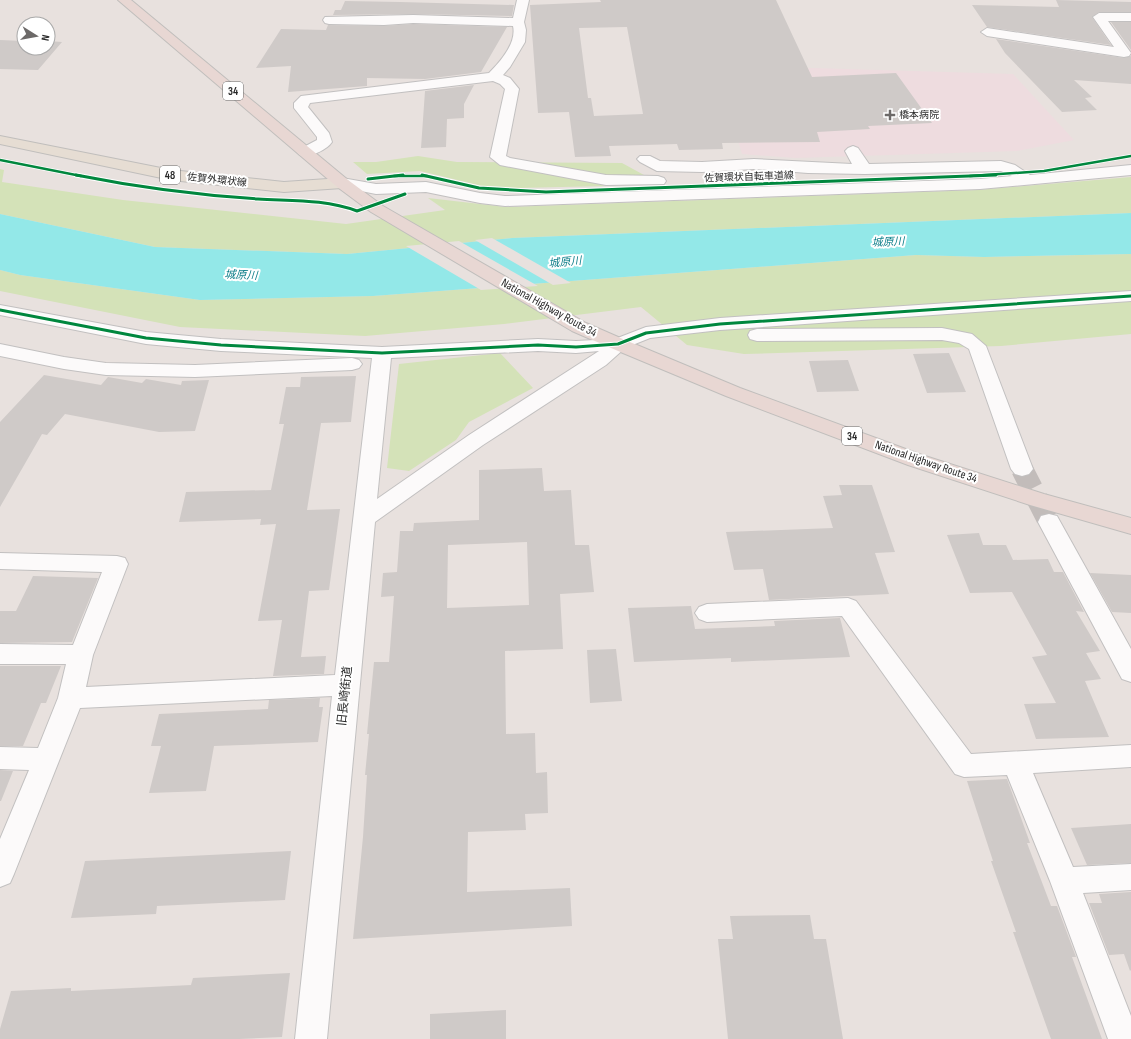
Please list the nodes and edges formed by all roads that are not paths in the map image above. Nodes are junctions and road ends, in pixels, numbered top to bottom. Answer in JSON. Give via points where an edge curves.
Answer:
{"nodes":[{"id":1,"x":124,"y":0,"type":"edge"},
{"id":2,"x":522,"y":0,"type":"edge"},
{"id":3,"x":1131,"y":17,"type":"edge"},
{"id":4,"x":328,"y":20,"type":"dead end"},
{"id":5,"x":518,"y":22,"type":"junction"},
{"id":6,"x":987,"y":32,"type":"dead end"},
{"id":7,"x":494,"y":76,"type":"junction"},
{"id":8,"x":0,"y":140,"type":"edge"},
{"id":9,"x":853,"y":151,"type":"dead end"},
{"id":10,"x":306,"y":152,"type":"junction"},
{"id":11,"x":784,"y":153,"type":"dead end"},
{"id":12,"x":645,"y":159,"type":"dead end"},
{"id":13,"x":772,"y":166,"type":"junction"},
{"id":14,"x":865,"y":169,"type":"junction"},
{"id":15,"x":1131,"y":170,"type":"edge"},
{"id":16,"x":1028,"y":180,"type":"junction"},
{"id":17,"x":342,"y":183,"type":"junction"},
{"id":18,"x":663,"y":188,"type":"junction"},
{"id":19,"x":1131,"y":296,"type":"edge"},
{"id":20,"x":1094,"y":300,"type":"junction"},
{"id":21,"x":1131,"y":300,"type":"edge"},
{"id":22,"x":0,"y":310,"type":"edge"},
{"id":23,"x":660,"y":330,"type":"junction"},
{"id":24,"x":618,"y":344,"type":"junction"},
{"id":25,"x":0,"y":350,"type":"edge"},
{"id":26,"x":382,"y":353,"type":"junction"},
{"id":27,"x":1022,"y":469,"type":"tunnel mouth"},
{"id":28,"x":364,"y":519,"type":"junction"},
{"id":29,"x":1050,"y":522,"type":"tunnel mouth"},
{"id":30,"x":1131,"y":526,"type":"edge"},
{"id":31,"x":0,"y":560,"type":"edge"},
{"id":32,"x":707,"y":613,"type":"dead end"},
{"id":33,"x":0,"y":654,"type":"edge"},
{"id":34,"x":80,"y":655,"type":"junction"},
{"id":35,"x":1128,"y":659,"type":"edge"},
{"id":36,"x":346,"y":685,"type":"junction"},
{"id":37,"x":71,"y":698,"type":"junction"},
{"id":38,"x":1131,"y":756,"type":"edge"},
{"id":39,"x":0,"y":758,"type":"edge"},
{"id":40,"x":45,"y":759,"type":"junction"},
{"id":41,"x":1015,"y":762,"type":"junction"},
{"id":42,"x":0,"y":874,"type":"edge"},
{"id":43,"x":1131,"y":877,"type":"edge"},
{"id":44,"x":1064,"y":881,"type":"junction"},
{"id":45,"x":311,"y":1039,"type":"edge"},
{"id":46,"x":1124,"y":1039,"type":"edge"}],
"edges":[{"from":1,"to":10,"type":"highway","name":"National Highway Route 34","number":"34"},
{"from":2,"to":5,"type":"street"},
{"from":3,"to":6,"type":"street","via":[[1099,17],[1124,53]]},
{"from":4,"to":5,"type":"street"},
{"from":5,"to":7,"type":"street","via":[[518,42],[503,67]]},
{"from":7,"to":10,"type":"street","via":[[306,99],[301,103],[301,108],[324,136],[325,142]]},
{"from":7,"to":18,"type":"street","via":[[505,81],[512,89],[498,157],[505,162]]},
{"from":8,"to":17,"type":"main road","name":"佐賀外環状線","number":"48","via":[[171,175],[284,187]]},
{"from":9,"to":14,"type":"street"},
{"from":10,"to":17,"type":"highway","name":"National Highway Route 34","number":"34"},
{"from":11,"to":13,"type":"street","via":[[782,161]]},
{"from":12,"to":13,"type":"street","via":[[657,166]]},
{"from":13,"to":14,"type":"street"},
{"from":13,"to":18,"type":"street"},
{"from":14,"to":16,"type":"street","via":[[1001,166],[1010,168]]},
{"from":15,"to":16,"type":"street"},
{"from":16,"to":18,"type":"street","via":[[980,184]]},
{"from":17,"to":18,"type":"street","via":[[376,189],[426,187],[505,201]]},
{"from":17,"to":24,"type":"highway","name":"National Highway Route 34","number":"34","via":[[377,208],[579,327]]},
{"from":19,"to":20,"type":"street"},
{"from":20,"to":21,"type":"street"},
{"from":20,"to":23,"type":"street"},
{"from":22,"to":26,"type":"street","via":[[146,338],[221,345]]},
{"from":23,"to":24,"type":"street"},
{"from":23,"to":27,"type":"street","via":[[725,336],[942,334],[965,338],[977,346]]},
{"from":24,"to":26,"type":"street","via":[[576,347],[538,345]]},
{"from":24,"to":28,"type":"street","via":[[599,361],[476,440]]},
{"from":24,"to":30,"type":"highway","name":"National Highway Route 34","number":"34","via":[[733,392],[915,460],[1038,500]]},
{"from":25,"to":26,"type":"street","via":[[106,369],[195,371],[363,364]]},
{"from":26,"to":28,"type":"street","name":"旧長崎街道"},
{"from":28,"to":36,"type":"street","name":"旧長崎街道"},
{"from":29,"to":35,"type":"street"},
{"from":31,"to":34,"type":"street","via":[[117,564]]},
{"from":32,"to":41,"type":"street","via":[[848,607],[964,766]]},
{"from":33,"to":34,"type":"street"},
{"from":34,"to":37,"type":"street"},
{"from":36,"to":37,"type":"street"},
{"from":36,"to":45,"type":"street","name":"旧長崎街道"},
{"from":37,"to":40,"type":"street"},
{"from":38,"to":41,"type":"street"},
{"from":39,"to":40,"type":"street"},
{"from":40,"to":42,"type":"street"},
{"from":41,"to":44,"type":"street"},
{"from":43,"to":44,"type":"street"},
{"from":44,"to":46,"type":"street"}]}
